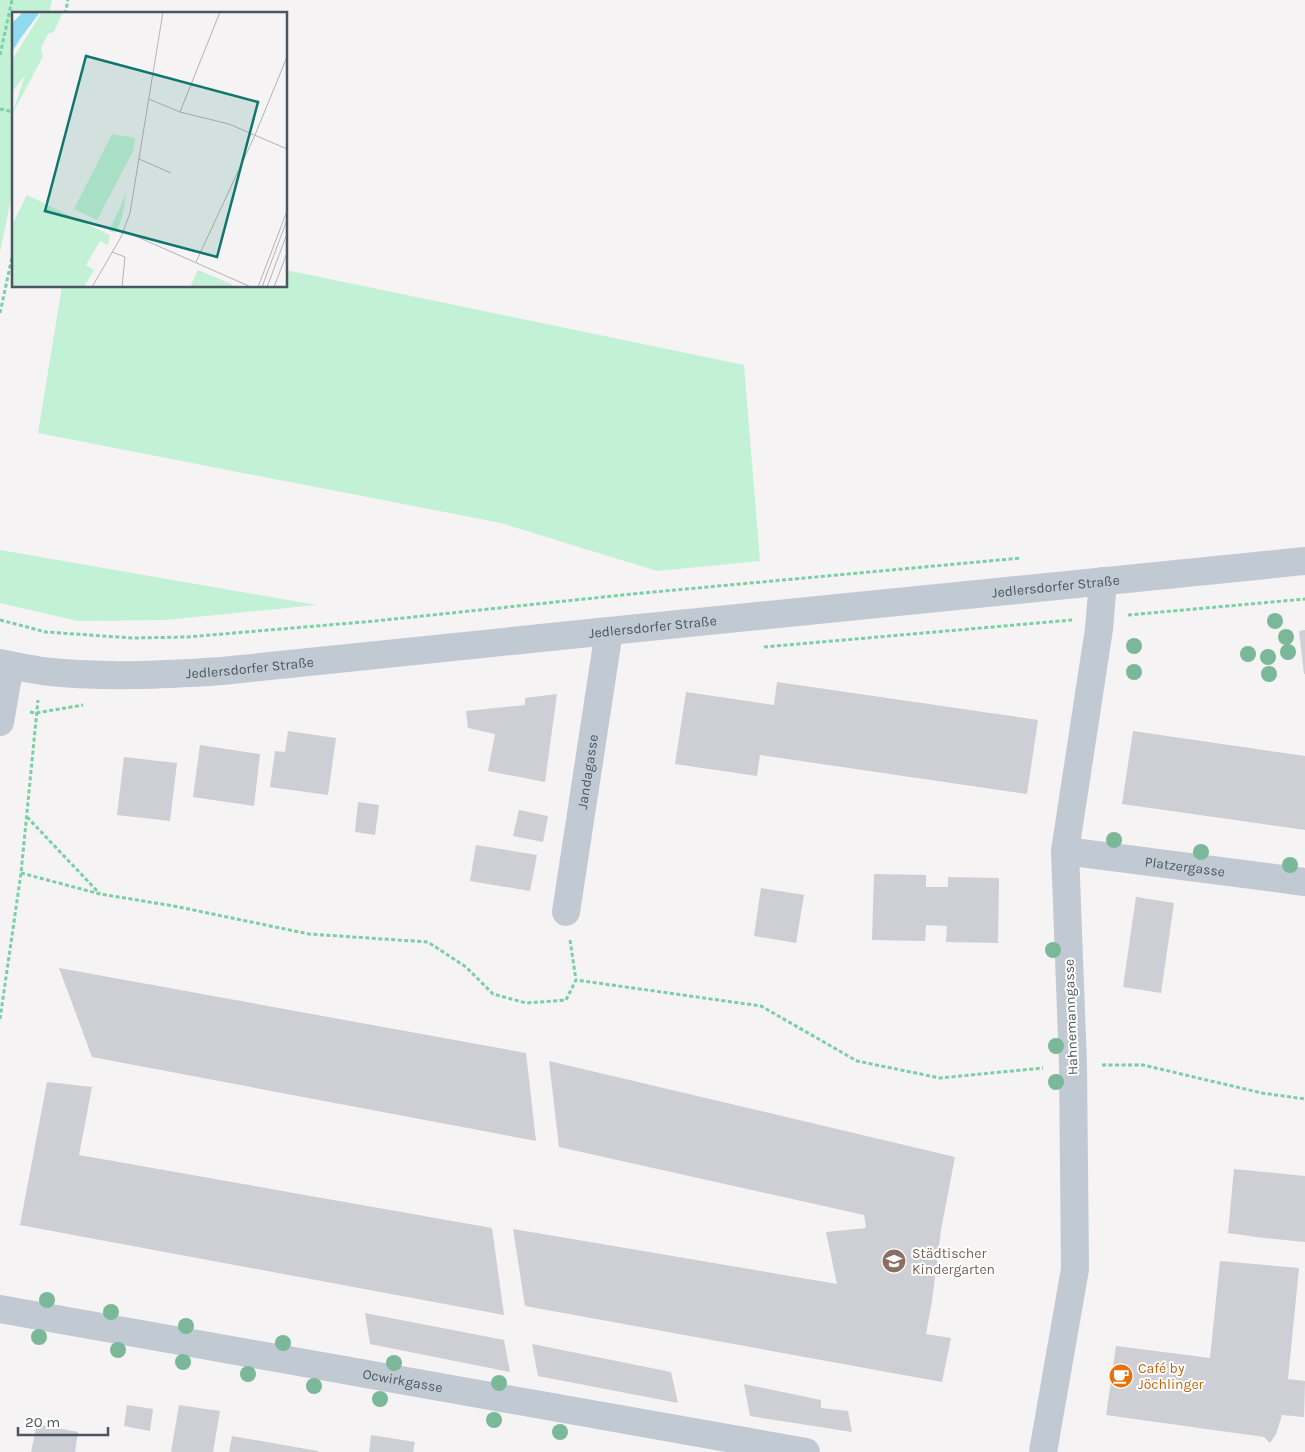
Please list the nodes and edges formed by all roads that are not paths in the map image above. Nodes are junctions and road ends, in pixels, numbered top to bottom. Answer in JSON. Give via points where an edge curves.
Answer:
{"nodes":[{"id":1,"x":1305,"y":561,"type":"edge"},
{"id":2,"x":1103,"y":581,"type":"junction"},
{"id":3,"x":609,"y":630,"type":"junction"},
{"id":4,"x":5,"y":664,"type":"edge"},
{"id":5,"x":0,"y":722,"type":"edge"},
{"id":6,"x":1065,"y":851,"type":"junction"},
{"id":7,"x":1305,"y":882,"type":"edge"},
{"id":8,"x":566,"y":912,"type":"road end"},
{"id":9,"x":0,"y":1309,"type":"edge"},
{"id":10,"x":806,"y":1452,"type":"edge"},
{"id":11,"x":1042,"y":1452,"type":"edge"}],
"edges":[{"from":1,"to":2,"type":"street","name":"Jedlersdorfer Straße"},
{"from":2,"to":3,"type":"street","name":"Jedlersdorfer Straße"},
{"from":2,"to":6,"type":"street","name":"Hahnemanngasse","via":[[1100,629]]},
{"from":3,"to":4,"type":"street","name":"Jedlersdorfer Straße","via":[[162,675],[41,671]]},
{"from":3,"to":8,"type":"street","name":"Jandagasse"},
{"from":4,"to":5,"type":"street"},
{"from":6,"to":7,"type":"street","name":"Platzergasse"},
{"from":6,"to":11,"type":"street","name":"Hahnemanngasse","via":[[1073,1065],[1075,1269]]},
{"from":9,"to":10,"type":"street","name":"Ocwirkgasse"}]}
